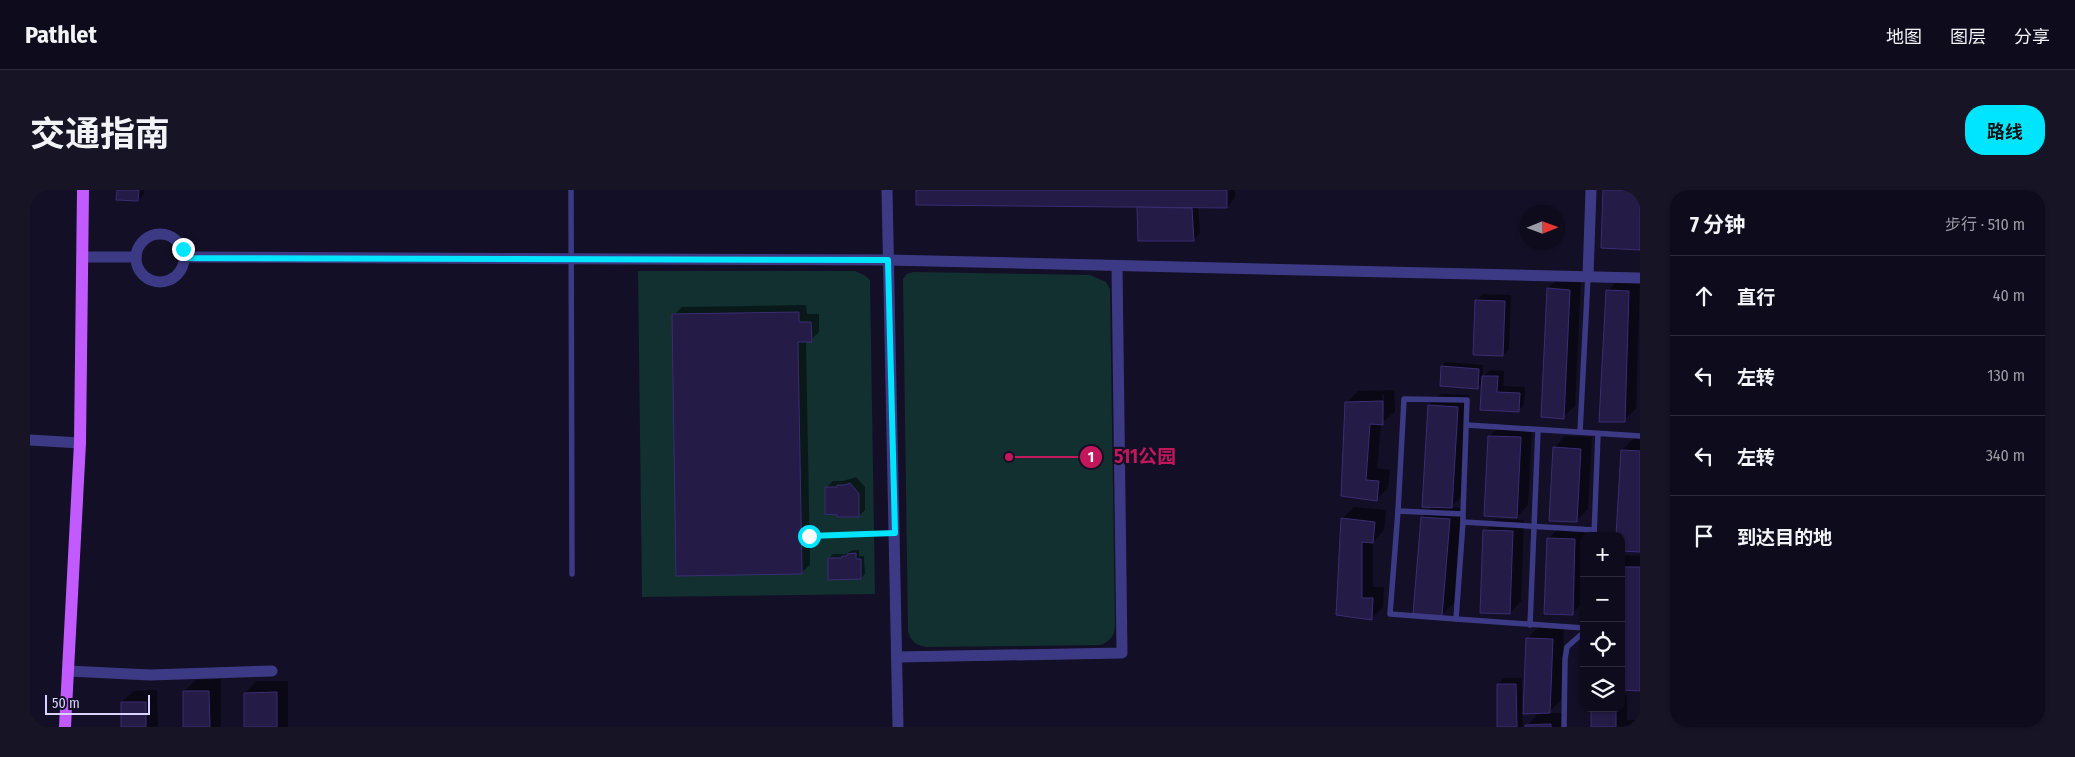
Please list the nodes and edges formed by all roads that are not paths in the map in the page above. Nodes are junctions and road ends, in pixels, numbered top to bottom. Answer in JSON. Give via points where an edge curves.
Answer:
{"nodes":[{"id":1,"x":83,"y":190,"type":"edge"},
{"id":2,"x":571,"y":190,"type":"edge"},
{"id":3,"x":887,"y":190,"type":"edge"},
{"id":4,"x":1592,"y":190,"type":"edge"},
{"id":5,"x":82,"y":257,"type":"junction"},
{"id":6,"x":136,"y":257,"type":"junction"},
{"id":7,"x":185,"y":258,"type":"junction"},
{"id":8,"x":571,"y":260,"type":"junction"},
{"id":9,"x":888,"y":260,"type":"junction"},
{"id":10,"x":1117,"y":266,"type":"junction"},
{"id":11,"x":1588,"y":276,"type":"junction"},
{"id":12,"x":1640,"y":278,"type":"edge"},
{"id":13,"x":1467,"y":425,"type":"junction"},
{"id":14,"x":1538,"y":430,"type":"junction"},
{"id":15,"x":1580,"y":432,"type":"junction"},
{"id":16,"x":1598,"y":434,"type":"junction"},
{"id":17,"x":1640,"y":436,"type":"edge"},
{"id":18,"x":30,"y":440,"type":"edge"},
{"id":19,"x":80,"y":443,"type":"junction"},
{"id":20,"x":1398,"y":511,"type":"junction"},
{"id":21,"x":1463,"y":514,"type":"junction"},
{"id":22,"x":1462,"y":522,"type":"junction"},
{"id":23,"x":1582,"y":532,"type":"edge"},
{"id":24,"x":1594,"y":532,"type":"edge"},
{"id":25,"x":572,"y":574,"type":"dead end"},
{"id":26,"x":1456,"y":619,"type":"junction"},
{"id":27,"x":1530,"y":625,"type":"junction"},
{"id":28,"x":1580,"y":628,"type":"edge"},
{"id":29,"x":1580,"y":636,"type":"edge"},
{"id":30,"x":897,"y":657,"type":"junction"},
{"id":31,"x":68,"y":671,"type":"junction"},
{"id":32,"x":272,"y":671,"type":"dead end"},
{"id":33,"x":65,"y":727,"type":"edge"},
{"id":34,"x":898,"y":727,"type":"edge"},
{"id":35,"x":1564,"y":727,"type":"edge"}],
"edges":[{"from":1,"to":5,"type":"main road"},
{"from":2,"to":8,"type":"lane"},
{"from":3,"to":9,"type":"street"},
{"from":4,"to":11,"type":"street"},
{"from":5,"to":6,"type":"street"},
{"from":5,"to":19,"type":"main road"},
{"from":6,"to":7,"type":"street","via":[[142,242],[148,237],[165,234],[179,242]]},
{"from":6,"to":7,"type":"street","via":[[140,272],[160,282],[175,278]]},
{"from":7,"to":8,"type":"street"},
{"from":8,"to":9,"type":"street"},
{"from":8,"to":25,"type":"lane"},
{"from":9,"to":10,"type":"street"},
{"from":9,"to":30,"type":"street"},
{"from":10,"to":11,"type":"street"},
{"from":10,"to":30,"type":"street","via":[[1122,653]]},
{"from":11,"to":12,"type":"street"},
{"from":11,"to":15,"type":"lane"},
{"from":13,"to":14,"type":"lane"},
{"from":13,"to":20,"type":"lane","via":[[1467,400],[1404,398]]},
{"from":13,"to":21,"type":"lane"},
{"from":14,"to":15,"type":"lane"},
{"from":14,"to":27,"type":"lane"},
{"from":15,"to":16,"type":"lane"},
{"from":16,"to":17,"type":"lane"},
{"from":16,"to":24,"type":"lane"},
{"from":18,"to":19,"type":"street"},
{"from":19,"to":31,"type":"main road"},
{"from":20,"to":21,"type":"lane"},
{"from":20,"to":26,"type":"lane","via":[[1390,614]]},
{"from":21,"to":22,"type":"lane"},
{"from":22,"to":23,"type":"lane"},
{"from":22,"to":26,"type":"lane"},
{"from":26,"to":27,"type":"lane"},
{"from":27,"to":28,"type":"lane"},
{"from":29,"to":35,"type":"lane","via":[[1567,647]]},
{"from":30,"to":34,"type":"street"},
{"from":31,"to":32,"type":"street","via":[[150,675]]},
{"from":31,"to":33,"type":"main road"}]}
